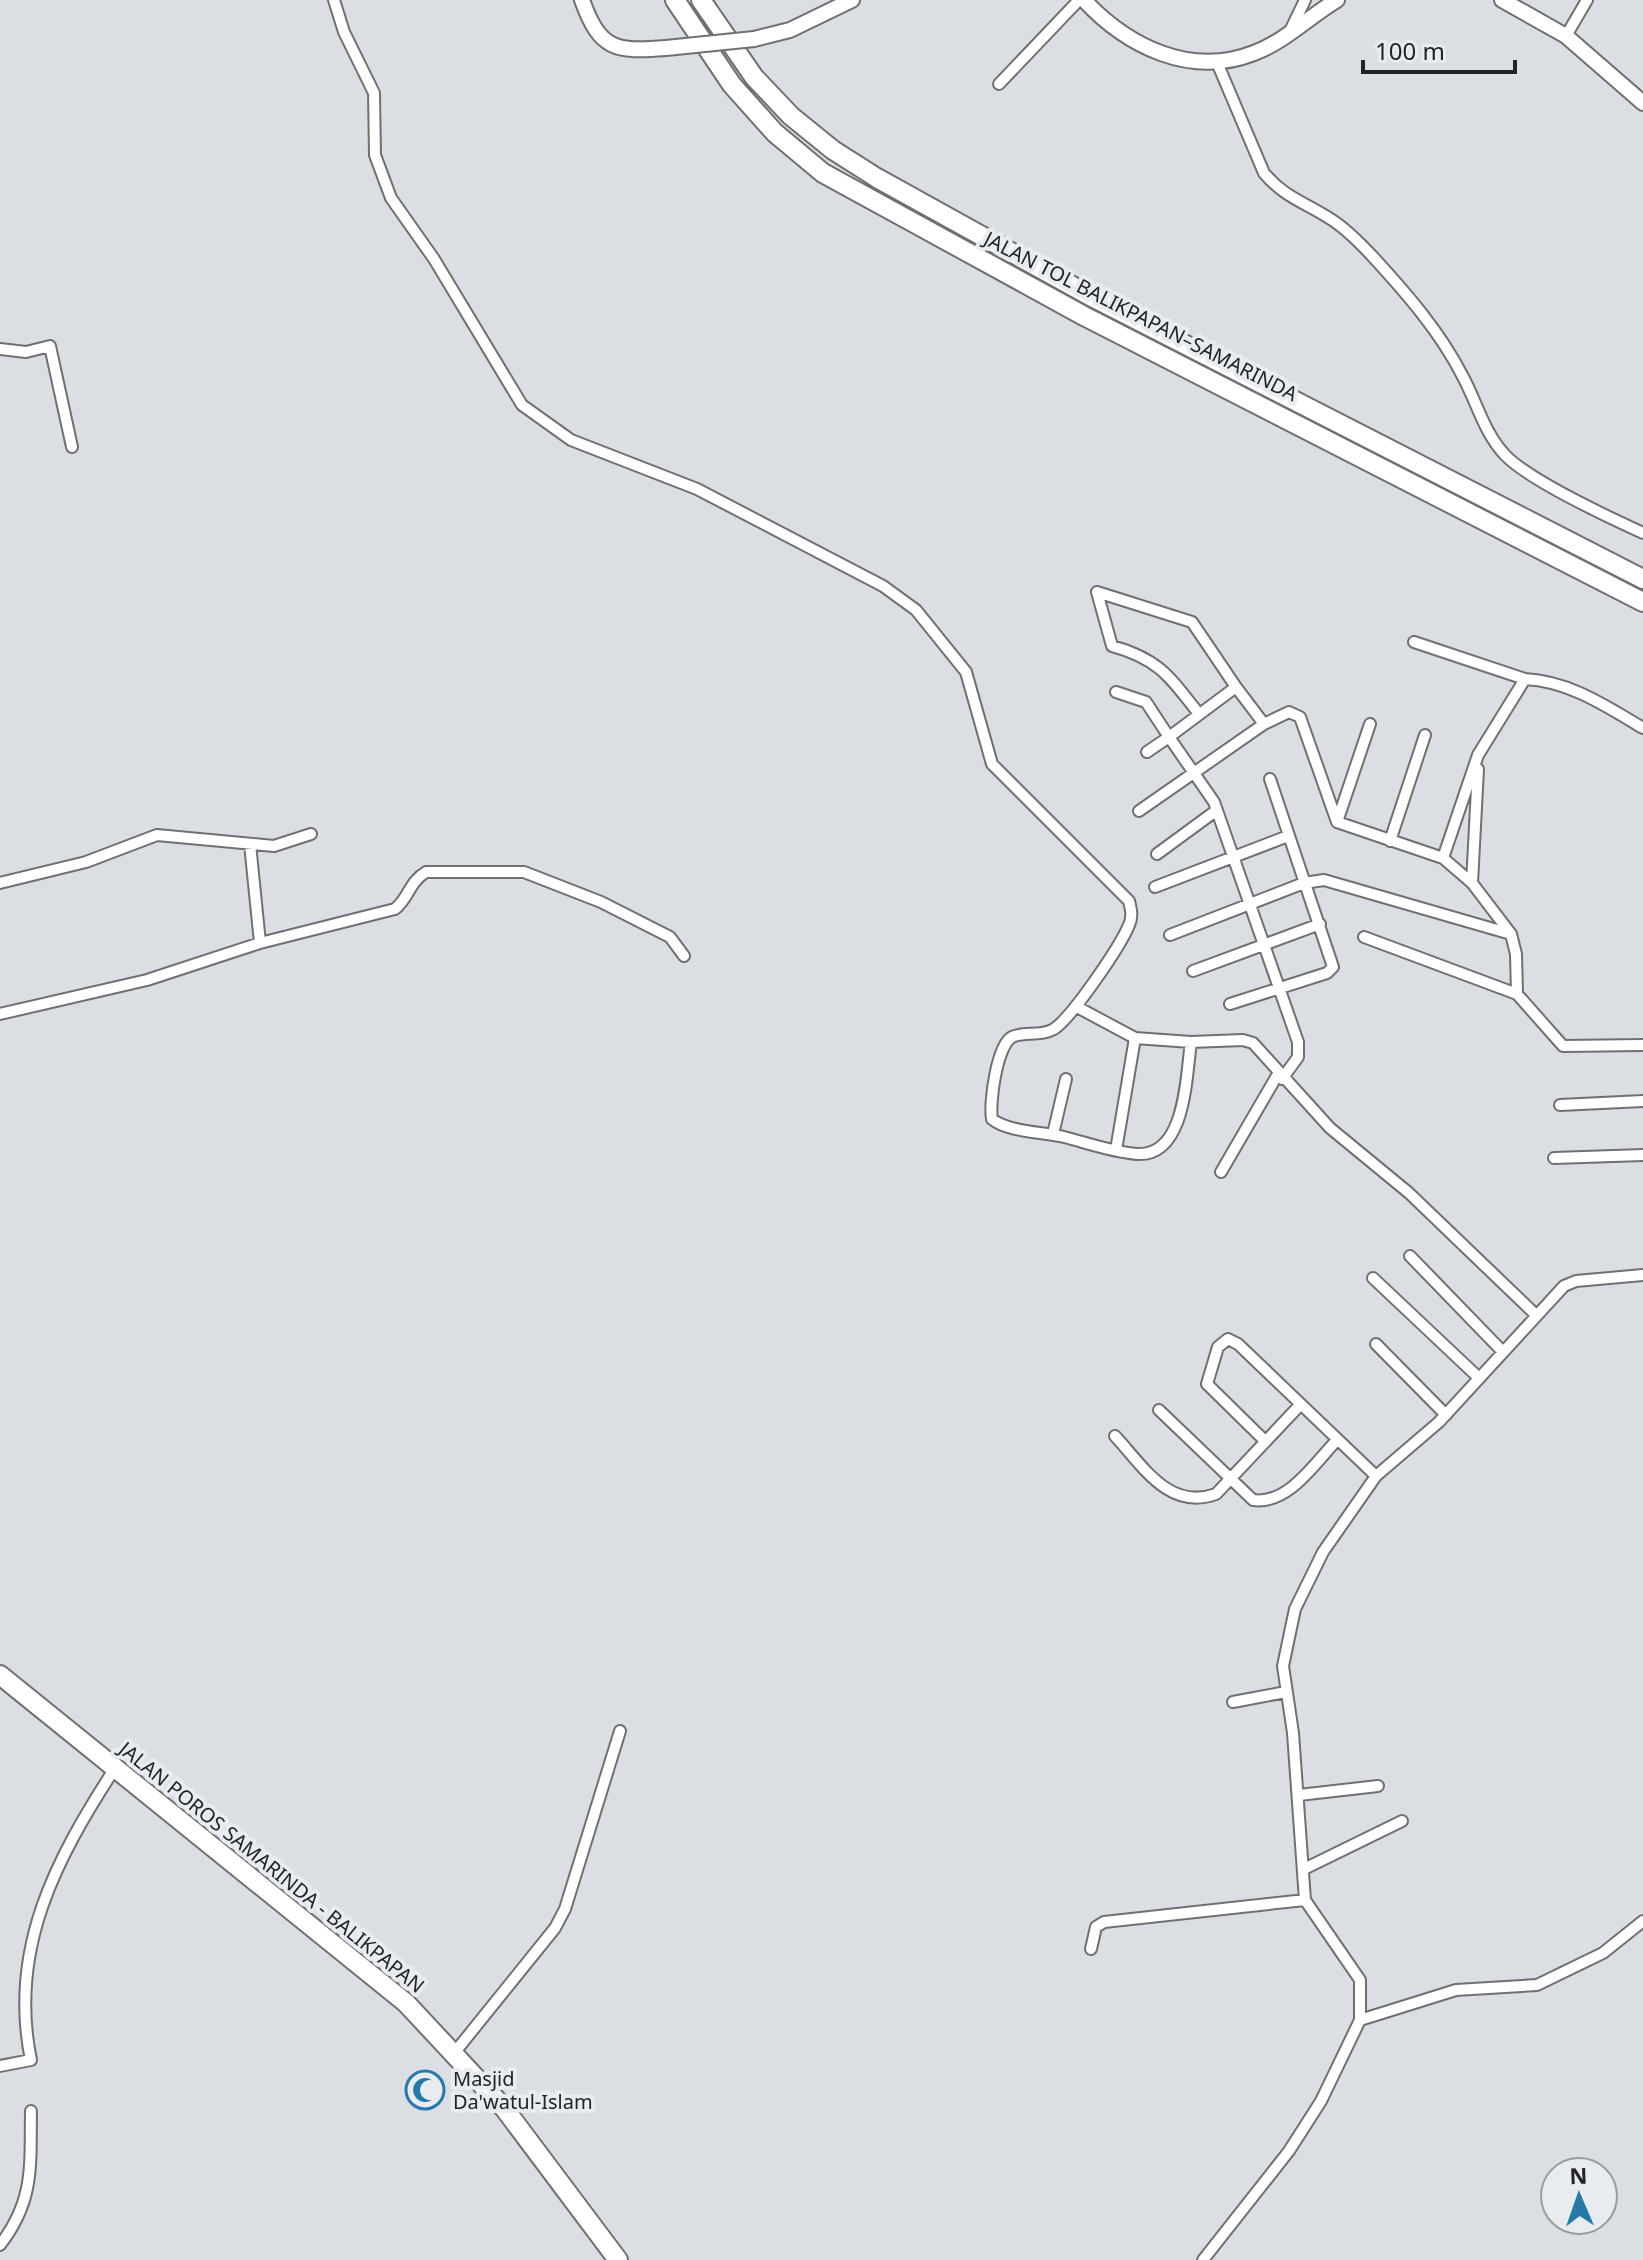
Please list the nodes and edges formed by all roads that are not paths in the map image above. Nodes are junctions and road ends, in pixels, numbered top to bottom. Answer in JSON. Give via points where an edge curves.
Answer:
{"nodes":[{"id":1,"x":334,"y":0,"type":"edge"},
{"id":2,"x":582,"y":0,"type":"edge"},
{"id":3,"x":675,"y":0,"type":"edge"},
{"id":4,"x":701,"y":0,"type":"edge"},
{"id":5,"x":852,"y":0,"type":"edge"},
{"id":6,"x":1081,"y":0,"type":"edge"},
{"id":7,"x":1305,"y":0,"type":"edge"},
{"id":8,"x":1337,"y":0,"type":"edge"},
{"id":9,"x":1502,"y":0,"type":"edge"},
{"id":10,"x":1587,"y":0,"type":"edge"},
{"id":11,"x":1291,"y":29,"type":"junction"},
{"id":12,"x":1566,"y":36,"type":"junction"},
{"id":13,"x":1216,"y":60,"type":"junction"},
{"id":14,"x":999,"y":84,"type":"dead end"},
{"id":15,"x":1643,"y":103,"type":"edge"},
{"id":16,"x":0,"y":349,"type":"edge"},
{"id":17,"x":72,"y":447,"type":"dead end"},
{"id":18,"x":1643,"y":533,"type":"edge"},
{"id":19,"x":1643,"y":579,"type":"edge"},
{"id":20,"x":1643,"y":602,"type":"edge"},
{"id":21,"x":1414,"y":642,"type":"dead end"},
{"id":22,"x":1525,"y":679,"type":"junction"},
{"id":23,"x":1236,"y":687,"type":"junction"},
{"id":24,"x":1116,"y":692,"type":"dead end"},
{"id":25,"x":1199,"y":714,"type":"junction"},
{"id":26,"x":1264,"y":724,"type":"junction"},
{"id":27,"x":1370,"y":724,"type":"dead end"},
{"id":28,"x":1643,"y":728,"type":"edge"},
{"id":29,"x":1425,"y":735,"type":"dead end"},
{"id":30,"x":1169,"y":737,"type":"junction"},
{"id":31,"x":1147,"y":752,"type":"dead end"},
{"id":32,"x":1478,"y":755,"type":"junction"},
{"id":33,"x":1195,"y":774,"type":"junction"},
{"id":34,"x":1270,"y":779,"type":"dead end"},
{"id":35,"x":1217,"y":810,"type":"junction"},
{"id":36,"x":1139,"y":811,"type":"dead end"},
{"id":37,"x":1337,"y":822,"type":"junction"},
{"id":38,"x":311,"y":834,"type":"dead end"},
{"id":39,"x":1288,"y":836,"type":"junction"},
{"id":40,"x":1390,"y":841,"type":"junction"},
{"id":41,"x":250,"y":844,"type":"junction"},
{"id":42,"x":1157,"y":854,"type":"dead end"},
{"id":43,"x":1232,"y":858,"type":"junction"},
{"id":44,"x":1443,"y":858,"type":"junction"},
{"id":45,"x":0,"y":883,"type":"edge"},
{"id":46,"x":1304,"y":883,"type":"junction"},
{"id":47,"x":1472,"y":883,"type":"junction"},
{"id":48,"x":1155,"y":887,"type":"dead end"},
{"id":49,"x":1249,"y":904,"type":"junction"},
{"id":50,"x":1320,"y":924,"type":"junction"},
{"id":51,"x":1511,"y":934,"type":"junction"},
{"id":52,"x":1170,"y":935,"type":"dead end"},
{"id":53,"x":1364,"y":937,"type":"dead end"},
{"id":54,"x":260,"y":943,"type":"junction"},
{"id":55,"x":1264,"y":947,"type":"junction"},
{"id":56,"x":684,"y":956,"type":"dead end"},
{"id":57,"x":1193,"y":971,"type":"dead end"},
{"id":58,"x":1279,"y":990,"type":"junction"},
{"id":59,"x":1517,"y":994,"type":"junction"},
{"id":60,"x":1230,"y":1004,"type":"dead end"},
{"id":61,"x":1077,"y":1007,"type":"junction"},
{"id":62,"x":0,"y":1014,"type":"edge"},
{"id":63,"x":1135,"y":1038,"type":"junction"},
{"id":64,"x":1191,"y":1042,"type":"junction"},
{"id":65,"x":1643,"y":1045,"type":"edge"},
{"id":66,"x":1280,"y":1076,"type":"junction"},
{"id":67,"x":1066,"y":1079,"type":"dead end"},
{"id":68,"x":1643,"y":1101,"type":"edge"},
{"id":69,"x":1560,"y":1105,"type":"dead end"},
{"id":70,"x":1053,"y":1134,"type":"junction"},
{"id":71,"x":1116,"y":1150,"type":"junction"},
{"id":72,"x":1643,"y":1155,"type":"edge"},
{"id":73,"x":1554,"y":1158,"type":"dead end"},
{"id":74,"x":1221,"y":1172,"type":"dead end"},
{"id":75,"x":1410,"y":1256,"type":"dead end"},
{"id":76,"x":1643,"y":1275,"type":"edge"},
{"id":77,"x":1373,"y":1278,"type":"dead end"},
{"id":78,"x":1536,"y":1315,"type":"junction"},
{"id":79,"x":1376,"y":1344,"type":"dead end"},
{"id":80,"x":1503,"y":1352,"type":"junction"},
{"id":81,"x":1479,"y":1378,"type":"junction"},
{"id":82,"x":1300,"y":1405,"type":"junction"},
{"id":83,"x":1159,"y":1410,"type":"dead end"},
{"id":84,"x":1446,"y":1415,"type":"junction"},
{"id":85,"x":1115,"y":1436,"type":"dead end"},
{"id":86,"x":1264,"y":1440,"type":"junction"},
{"id":87,"x":1337,"y":1440,"type":"junction"},
{"id":88,"x":1376,"y":1476,"type":"junction"},
{"id":89,"x":1230,"y":1478,"type":"junction"},
{"id":90,"x":0,"y":1675,"type":"edge"},
{"id":91,"x":1286,"y":1692,"type":"junction"},
{"id":92,"x":1233,"y":1702,"type":"dead end"},
{"id":93,"x":620,"y":1731,"type":"dead end"},
{"id":94,"x":115,"y":1768,"type":"junction"},
{"id":95,"x":1378,"y":1786,"type":"dead end"},
{"id":96,"x":1299,"y":1795,"type":"junction"},
{"id":97,"x":1402,"y":1821,"type":"dead end"},
{"id":98,"x":1304,"y":1869,"type":"junction"},
{"id":99,"x":1305,"y":1900,"type":"junction"},
{"id":100,"x":1643,"y":1921,"type":"edge"},
{"id":101,"x":1091,"y":1949,"type":"dead end"},
{"id":102,"x":1360,"y":2020,"type":"junction"},
{"id":103,"x":455,"y":2052,"type":"junction"},
{"id":104,"x":0,"y":2066,"type":"edge"},
{"id":105,"x":31,"y":2111,"type":"dead end"},
{"id":106,"x":0,"y":2245,"type":"edge"},
{"id":107,"x":618,"y":2260,"type":"edge"},
{"id":108,"x":1203,"y":2260,"type":"edge"}],
"edges":[{"from":1,"to":61,"type":"street","via":[[374,93],[375,155],[391,198],[522,405],[571,440],[697,489],[883,586],[916,610],[966,672],[992,764],[1129,901],[1129,925]]},
{"from":2,"to":5,"type":"street","bridge":true,"via":[[597,34],[611,46],[630,50],[754,39],[790,30]]},
{"from":3,"to":20,"type":"highway","name":"JALAN TOL BALIKPAPAN–SAMARINDA","via":[[732,85],[775,133],[823,173],[1084,316]]},
{"from":4,"to":19,"type":"highway","name":"JALAN TOL BALIKPAPAN–SAMARINDA","via":[[754,77],[791,116],[877,178],[1094,298]]},
{"from":6,"to":13,"type":"street","via":[[1147,50]]},
{"from":6,"to":14,"type":"street"},
{"from":7,"to":11,"type":"street"},
{"from":8,"to":11,"type":"street"},
{"from":9,"to":12,"type":"street"},
{"from":10,"to":12,"type":"street"},
{"from":11,"to":13,"type":"street","via":[[1256,52]]},
{"from":12,"to":15,"type":"street"},
{"from":13,"to":18,"type":"street","via":[[1264,173],[1275,187],[1329,218],[1372,256],[1440,337],[1482,421],[1508,458]]},
{"from":16,"to":17,"type":"street","via":[[26,352],[50,346]]},
{"from":21,"to":22,"type":"street"},
{"from":22,"to":28,"type":"street","via":[[1591,697]]},
{"from":22,"to":32,"type":"street"},
{"from":23,"to":25,"type":"street"},
{"from":23,"to":25,"type":"street","via":[[1192,622],[1097,592],[1112,646],[1159,666]]},
{"from":23,"to":26,"type":"street"},
{"from":24,"to":30,"type":"street","via":[[1146,702]]},
{"from":25,"to":30,"type":"street"},
{"from":26,"to":33,"type":"street"},
{"from":26,"to":37,"type":"street","via":[[1289,712],[1300,717]]},
{"from":27,"to":37,"type":"street"},
{"from":29,"to":40,"type":"street"},
{"from":30,"to":31,"type":"street"},
{"from":30,"to":33,"type":"street"},
{"from":32,"to":44,"type":"street"},
{"from":32,"to":47,"type":"street"},
{"from":33,"to":35,"type":"street"},
{"from":33,"to":36,"type":"street"},
{"from":34,"to":39,"type":"street"},
{"from":35,"to":42,"type":"street"},
{"from":35,"to":43,"type":"street"},
{"from":37,"to":40,"type":"street"},
{"from":38,"to":41,"type":"street","via":[[274,846]]},
{"from":39,"to":43,"type":"street"},
{"from":39,"to":46,"type":"street"},
{"from":40,"to":44,"type":"street"},
{"from":41,"to":45,"type":"street","via":[[157,835],[86,862]]},
{"from":41,"to":54,"type":"street"},
{"from":43,"to":48,"type":"street"},
{"from":43,"to":49,"type":"street"},
{"from":44,"to":47,"type":"street"},
{"from":46,"to":49,"type":"street"},
{"from":46,"to":50,"type":"street"},
{"from":46,"to":51,"type":"street","via":[[1343,883]]},
{"from":47,"to":51,"type":"street"},
{"from":49,"to":52,"type":"street"},
{"from":49,"to":55,"type":"street"},
{"from":50,"to":55,"type":"street"},
{"from":50,"to":58,"type":"street","via":[[1333,961],[1331,971]]},
{"from":51,"to":59,"type":"street"},
{"from":53,"to":59,"type":"street"},
{"from":54,"to":56,"type":"street","via":[[395,909],[426,872],[491,870],[524,872],[601,902],[670,937]]},
{"from":54,"to":62,"type":"street","via":[[147,980]]},
{"from":55,"to":57,"type":"street"},
{"from":55,"to":58,"type":"street"},
{"from":58,"to":60,"type":"street"},
{"from":58,"to":66,"type":"street","via":[[1299,1053]]},
{"from":59,"to":65,"type":"street","via":[[1567,1049]]},
{"from":61,"to":63,"type":"street"},
{"from":61,"to":70,"type":"street","via":[[1050,1031],[1010,1039],[1000,1057],[992,1119]]},
{"from":63,"to":64,"type":"street"},
{"from":63,"to":71,"type":"street"},
{"from":64,"to":66,"type":"street","via":[[1243,1040],[1260,1050]]},
{"from":64,"to":71,"type":"street","via":[[1179,1113],[1168,1141],[1157,1151]]},
{"from":66,"to":74,"type":"street"},
{"from":66,"to":78,"type":"street"},
{"from":67,"to":70,"type":"street"},
{"from":68,"to":69,"type":"street"},
{"from":70,"to":71,"type":"street"},
{"from":72,"to":73,"type":"street"},
{"from":75,"to":80,"type":"street"},
{"from":76,"to":78,"type":"street","via":[[1569,1283]]},
{"from":77,"to":81,"type":"street"},
{"from":78,"to":80,"type":"street"},
{"from":79,"to":84,"type":"street"},
{"from":80,"to":81,"type":"street"},
{"from":81,"to":84,"type":"street"},
{"from":82,"to":86,"type":"street"},
{"from":82,"to":86,"type":"street","via":[[1238,1344],[1223,1341],[1211,1361],[1207,1384]]},
{"from":82,"to":87,"type":"street"},
{"from":83,"to":89,"type":"street"},
{"from":84,"to":88,"type":"street"},
{"from":85,"to":89,"type":"street","via":[[1174,1495],[1207,1497]]},
{"from":86,"to":89,"type":"street"},
{"from":87,"to":88,"type":"street"},
{"from":87,"to":89,"type":"street","via":[[1271,1501],[1253,1500]]},
{"from":88,"to":91,"type":"street","via":[[1346,1515],[1301,1596],[1284,1651]]},
{"from":90,"to":94,"type":"highway","name":"JALAN POROS SAMARINDA - BALIKPAPAN"},
{"from":91,"to":92,"type":"street"},
{"from":91,"to":96,"type":"street"},
{"from":93,"to":103,"type":"street","via":[[565,1909]]},
{"from":94,"to":103,"type":"highway","name":"JALAN POROS SAMARINDA - BALIKPAPAN","via":[[367,1968]]},
{"from":94,"to":104,"type":"street","via":[[51,1883],[32,1933],[25,2012],[31,2060]]},
{"from":95,"to":96,"type":"street"},
{"from":96,"to":98,"type":"street"},
{"from":97,"to":98,"type":"street"},
{"from":98,"to":99,"type":"street"},
{"from":99,"to":101,"type":"street","via":[[1104,1922],[1096,1927]]},
{"from":99,"to":102,"type":"street","via":[[1360,1980]]},
{"from":100,"to":102,"type":"street","via":[[1603,1953],[1537,1985],[1456,1990]]},
{"from":102,"to":108,"type":"street","via":[[1321,2101],[1289,2151]]},
{"from":103,"to":107,"type":"highway","name":"JALAN POROS SAMARINDA - BALIKPAPAN","via":[[539,2151]]},
{"from":105,"to":106,"type":"street","via":[[25,2205]]}]}
